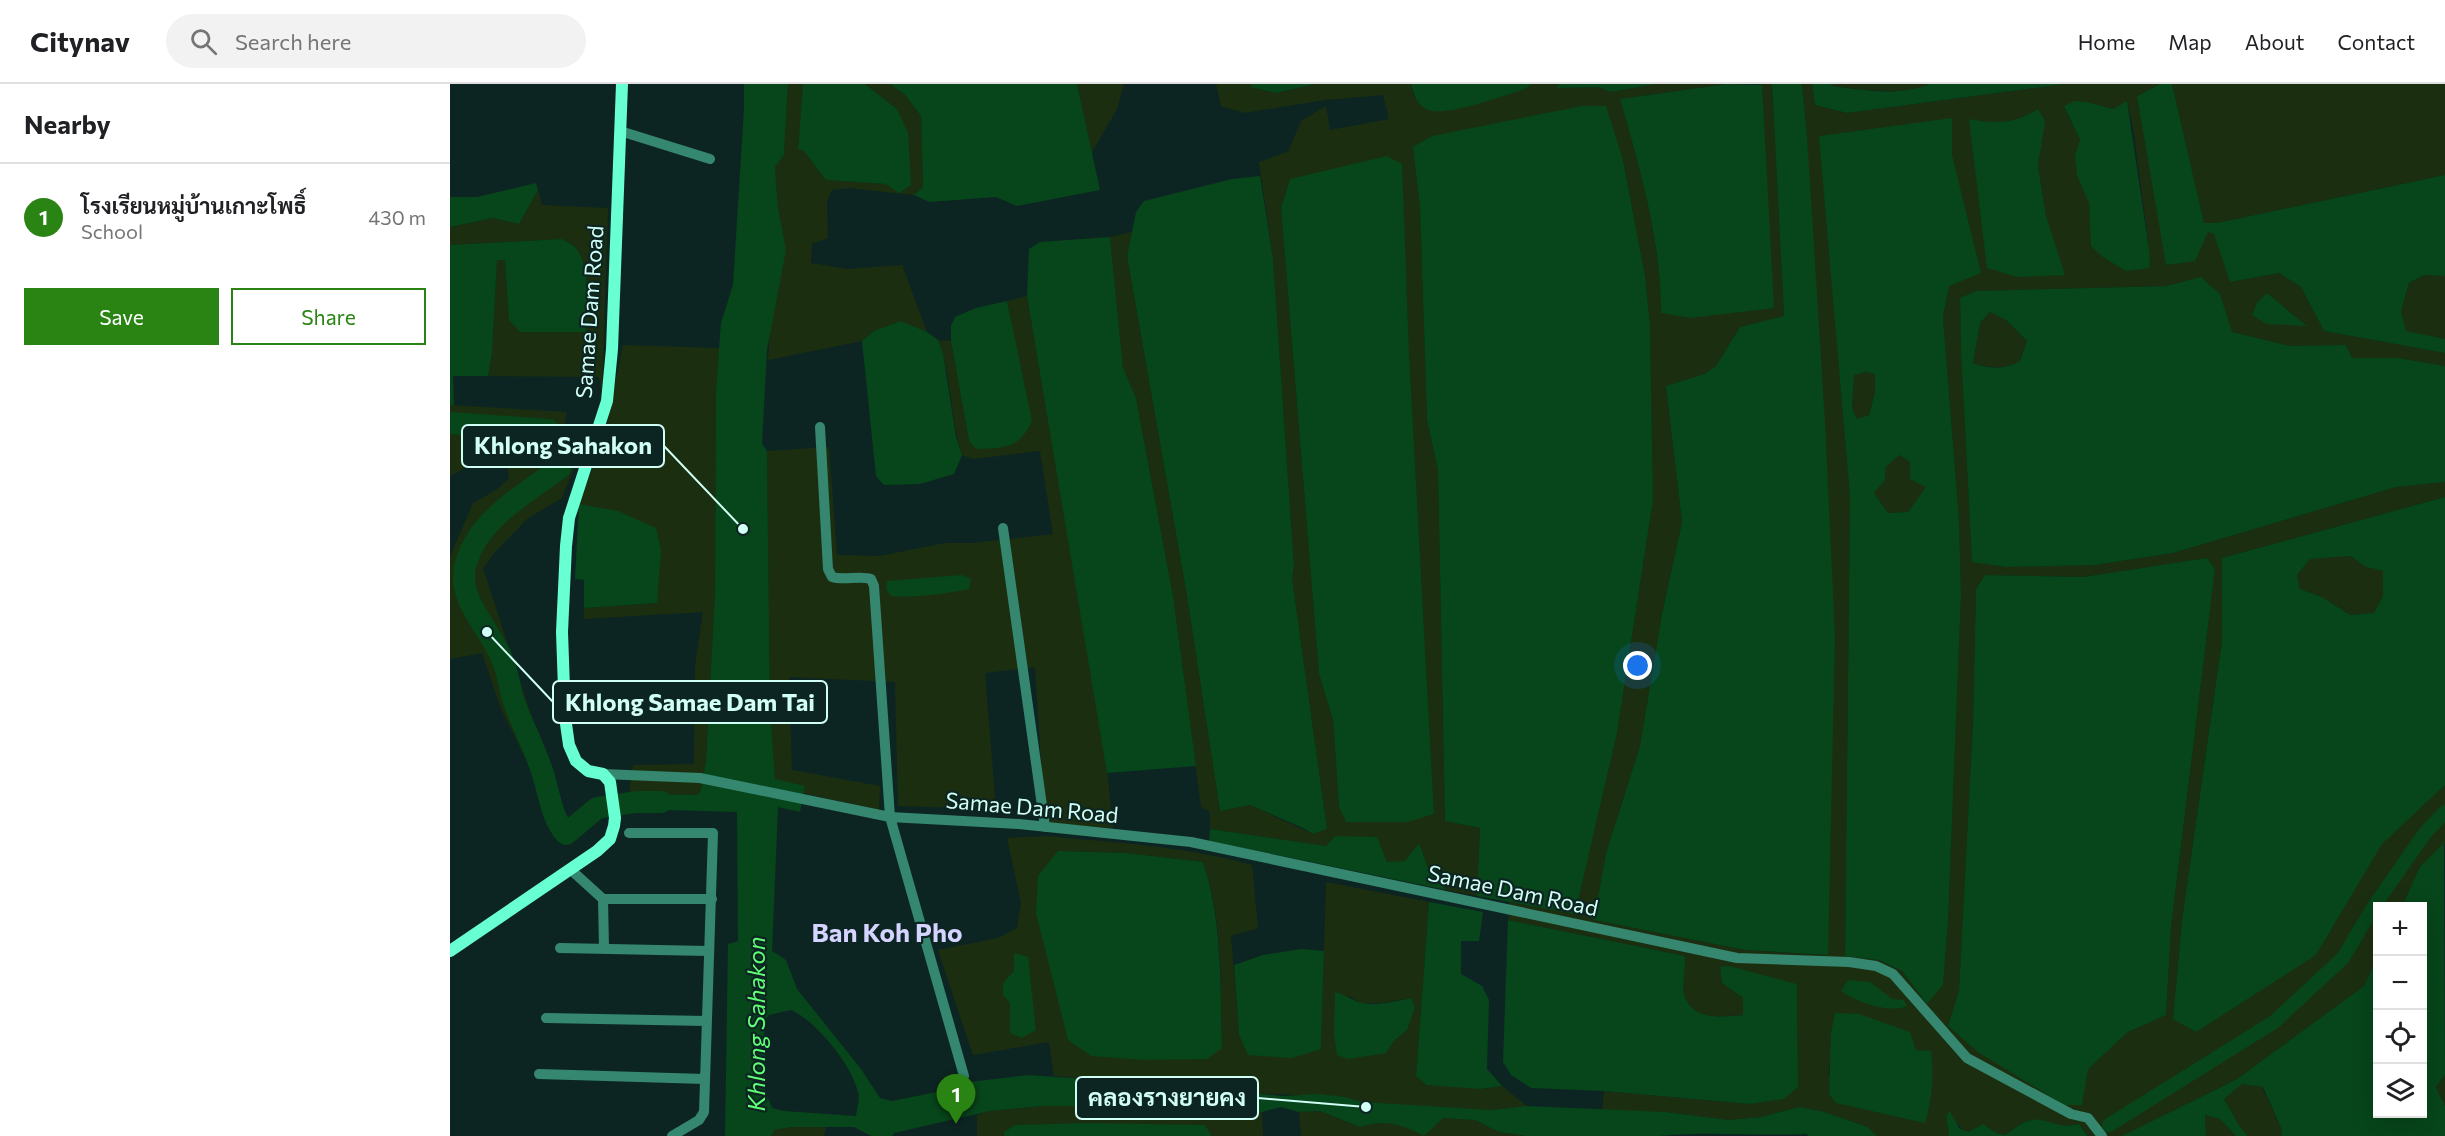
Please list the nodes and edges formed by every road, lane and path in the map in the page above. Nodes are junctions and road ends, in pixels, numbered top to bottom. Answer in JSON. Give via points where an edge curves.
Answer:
{"nodes":[{"id":1,"x":622,"y":84,"type":"edge"},
{"id":2,"x":620,"y":131,"type":"junction"},
{"id":3,"x":710,"y":159,"type":"dead end"},
{"id":4,"x":820,"y":427,"type":"dead end"},
{"id":5,"x":1004,"y":528,"type":"dead end"},
{"id":6,"x":607,"y":778,"type":"junction"},
{"id":7,"x":890,"y":817,"type":"junction"},
{"id":8,"x":1045,"y":827,"type":"junction"},
{"id":9,"x":629,"y":833,"type":"dead end"},
{"id":10,"x":570,"y":869,"type":"junction"},
{"id":11,"x":603,"y":898,"type":"junction"},
{"id":12,"x":712,"y":899,"type":"junction"},
{"id":13,"x":560,"y":948,"type":"dead end"},
{"id":14,"x":603,"y":948,"type":"junction"},
{"id":15,"x":450,"y":951,"type":"edge"},
{"id":16,"x":708,"y":951,"type":"junction"},
{"id":17,"x":546,"y":1018,"type":"dead end"},
{"id":18,"x":706,"y":1021,"type":"junction"},
{"id":19,"x":539,"y":1074,"type":"dead end"},
{"id":20,"x":964,"y":1076,"type":"dead end"},
{"id":21,"x":705,"y":1079,"type":"junction"},
{"id":22,"x":672,"y":1136,"type":"edge"},
{"id":23,"x":2102,"y":1136,"type":"edge"}],
"edges":[{"from":1,"to":2,"type":"street","name":"Samae Dam Road"},
{"from":2,"to":3,"type":"street"},
{"from":2,"to":6,"type":"street","name":"Samae Dam Road","via":[[609,386],[569,518],[562,632],[569,745],[576,761]]},
{"from":4,"to":7,"type":"street","via":[[831,578],[863,577],[871,579],[874,586]]},
{"from":5,"to":8,"type":"street"},
{"from":6,"to":7,"type":"street","name":"Samae Dam Road","via":[[700,778]]},
{"from":6,"to":10,"type":"street","via":[[615,818],[610,839]]},
{"from":7,"to":8,"type":"street","name":"Samae Dam Road"},
{"from":7,"to":20,"type":"street"},
{"from":8,"to":23,"type":"street","name":"Samae Dam Road","via":[[1191,842],[1737,958],[1876,966],[1893,974],[1967,1058],[2071,1114],[2088,1118]]},
{"from":9,"to":12,"type":"street","via":[[713,833]]},
{"from":10,"to":11,"type":"street"},
{"from":10,"to":15,"type":"street"},
{"from":11,"to":12,"type":"street"},
{"from":11,"to":14,"type":"street"},
{"from":12,"to":16,"type":"street"},
{"from":13,"to":14,"type":"street"},
{"from":14,"to":16,"type":"street"},
{"from":16,"to":18,"type":"street"},
{"from":17,"to":18,"type":"street"},
{"from":18,"to":21,"type":"street"},
{"from":19,"to":21,"type":"street"},
{"from":21,"to":22,"type":"street","via":[[704,1112],[699,1120]]}]}
